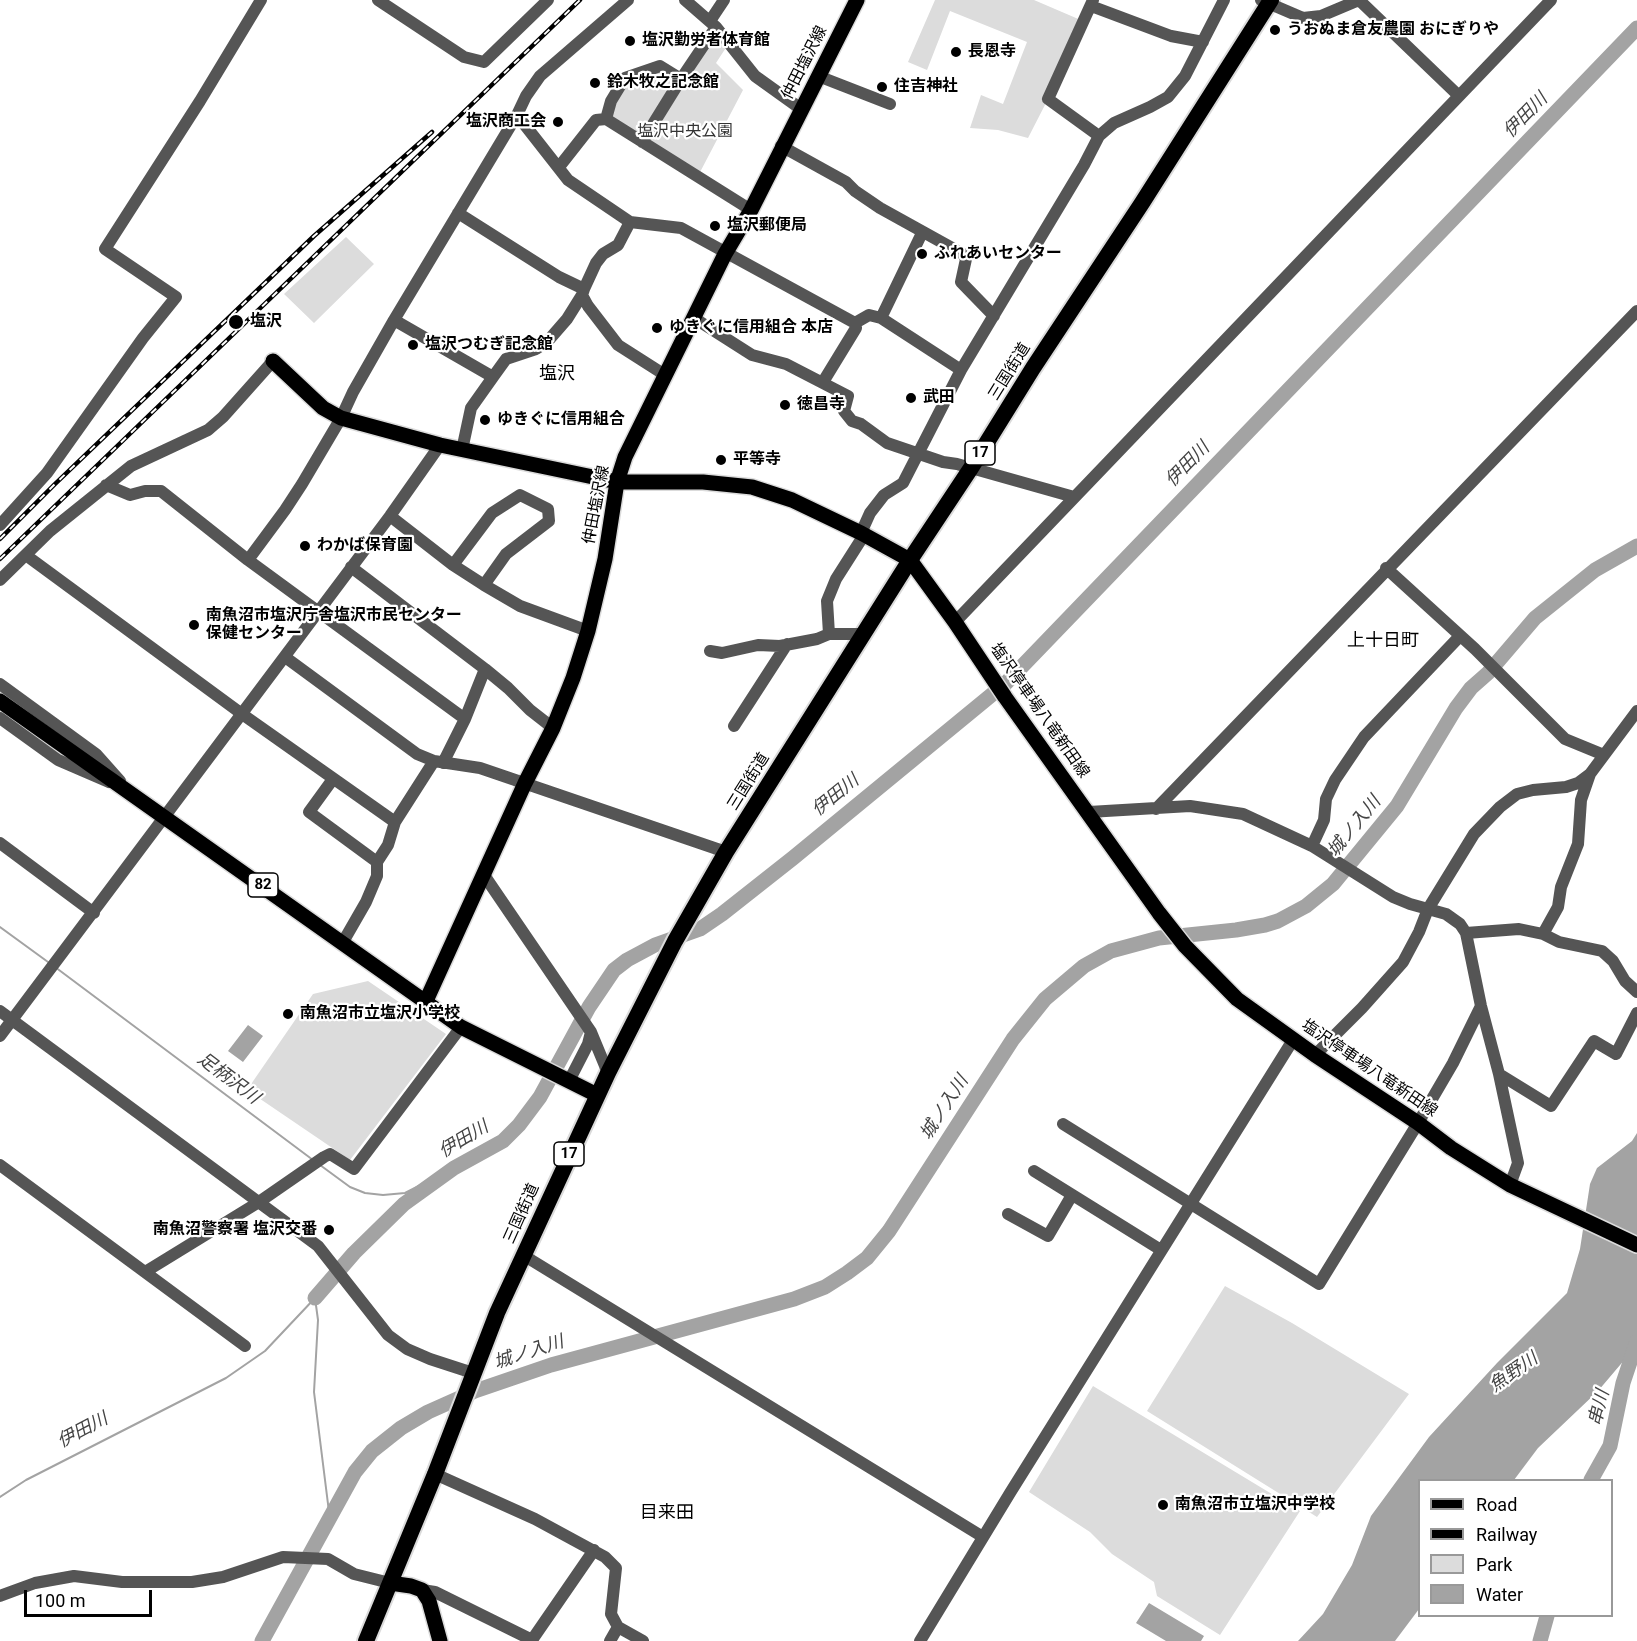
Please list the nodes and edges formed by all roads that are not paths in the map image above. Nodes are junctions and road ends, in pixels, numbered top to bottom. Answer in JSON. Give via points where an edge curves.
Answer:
{"nodes":[{"id":1,"x":261,"y":0,"type":"edge"},
{"id":2,"x":378,"y":0,"type":"edge"},
{"id":3,"x":548,"y":0,"type":"edge"},
{"id":4,"x":628,"y":0,"type":"edge"},
{"id":5,"x":685,"y":0,"type":"edge"},
{"id":6,"x":724,"y":0,"type":"edge"},
{"id":7,"x":857,"y":0,"type":"edge"},
{"id":8,"x":1224,"y":0,"type":"edge"},
{"id":9,"x":1359,"y":0,"type":"edge"},
{"id":10,"x":1551,"y":0,"type":"edge"},
{"id":11,"x":1267,"y":1,"type":"edge"},
{"id":12,"x":1092,"y":3,"type":"edge"},
{"id":13,"x":713,"y":24,"type":"junction"},
{"id":14,"x":1203,"y":42,"type":"junction"},
{"id":15,"x":818,"y":76,"type":"junction"},
{"id":16,"x":681,"y":79,"type":"junction"},
{"id":17,"x":1459,"y":96,"type":"junction"},
{"id":18,"x":890,"y":104,"type":"dead end"},
{"id":19,"x":801,"y":109,"type":"junction"},
{"id":20,"x":517,"y":115,"type":"junction"},
{"id":21,"x":606,"y":119,"type":"junction"},
{"id":22,"x":1099,"y":136,"type":"junction"},
{"id":23,"x":642,"y":142,"type":"junction"},
{"id":24,"x":782,"y":146,"type":"junction"},
{"id":25,"x":559,"y":167,"type":"junction"},
{"id":26,"x":751,"y":210,"type":"junction"},
{"id":27,"x":458,"y":213,"type":"junction"},
{"id":28,"x":630,"y":222,"type":"junction"},
{"id":29,"x":922,"y":232,"type":"junction"},
{"id":30,"x":725,"y":254,"type":"junction"},
{"id":31,"x":583,"y":292,"type":"junction"},
{"id":32,"x":1637,"y":311,"type":"edge"},
{"id":33,"x":994,"y":316,"type":"junction"},
{"id":34,"x":694,"y":318,"type":"junction"},
{"id":35,"x":881,"y":318,"type":"junction"},
{"id":36,"x":394,"y":320,"type":"junction"},
{"id":37,"x":855,"y":323,"type":"junction"},
{"id":38,"x":273,"y":362,"type":"joint"},
{"id":39,"x":962,"y":370,"type":"junction"},
{"id":40,"x":665,"y":375,"type":"junction"},
{"id":41,"x":493,"y":377,"type":"junction"},
{"id":42,"x":823,"y":382,"type":"junction"},
{"id":43,"x":341,"y":418,"type":"junction"},
{"id":44,"x":440,"y":445,"type":"junction"},
{"id":45,"x":462,"y":450,"type":"junction"},
{"id":46,"x":917,"y":454,"type":"junction"},
{"id":47,"x":971,"y":468,"type":"junction"},
{"id":48,"x":617,"y":482,"type":"junction"},
{"id":49,"x":106,"y":485,"type":"junction"},
{"id":50,"x":1074,"y":497,"type":"junction"},
{"id":51,"x":390,"y":516,"type":"junction"},
{"id":52,"x":0,"y":525,"type":"edge"},
{"id":53,"x":862,"y":534,"type":"junction"},
{"id":54,"x":27,"y":555,"type":"junction"},
{"id":55,"x":248,"y":560,"type":"junction"},
{"id":56,"x":910,"y":560,"type":"junction"},
{"id":57,"x":453,"y":565,"type":"junction"},
{"id":58,"x":351,"y":567,"type":"junction"},
{"id":59,"x":1386,"y":568,"type":"junction"},
{"id":60,"x":0,"y":580,"type":"edge"},
{"id":61,"x":484,"y":585,"type":"junction"},
{"id":62,"x":318,"y":612,"type":"junction"},
{"id":63,"x":955,"y":622,"type":"junction"},
{"id":64,"x":588,"y":631,"type":"junction"},
{"id":65,"x":829,"y":634,"type":"junction"},
{"id":66,"x":863,"y":634,"type":"junction"},
{"id":67,"x":1460,"y":636,"type":"junction"},
{"id":68,"x":787,"y":644,"type":"junction"},
{"id":69,"x":710,"y":651,"type":"dead end"},
{"id":70,"x":285,"y":657,"type":"junction"},
{"id":71,"x":485,"y":669,"type":"junction"},
{"id":72,"x":0,"y":684,"type":"edge"},
{"id":73,"x":0,"y":700,"type":"edge"},
{"id":74,"x":1637,"y":711,"type":"edge"},
{"id":75,"x":242,"y":714,"type":"junction"},
{"id":76,"x":0,"y":718,"type":"edge"},
{"id":77,"x":465,"y":719,"type":"junction"},
{"id":78,"x":734,"y":726,"type":"dead end"},
{"id":79,"x":553,"y":728,"type":"junction"},
{"id":80,"x":1604,"y":755,"type":"junction"},
{"id":81,"x":438,"y":762,"type":"junction"},
{"id":82,"x":1590,"y":774,"type":"junction"},
{"id":83,"x":333,"y":779,"type":"junction"},
{"id":84,"x":525,"y":783,"type":"junction"},
{"id":85,"x":127,"y":789,"type":"junction"},
{"id":86,"x":1156,"y":809,"type":"junction"},
{"id":87,"x":1089,"y":812,"type":"junction"},
{"id":88,"x":165,"y":816,"type":"junction"},
{"id":89,"x":395,"y":822,"type":"junction"},
{"id":90,"x":0,"y":843,"type":"edge"},
{"id":91,"x":1312,"y":846,"type":"junction"},
{"id":92,"x":726,"y":852,"type":"junction"},
{"id":93,"x":376,"y":862,"type":"junction"},
{"id":94,"x":484,"y":875,"type":"junction"},
{"id":95,"x":1428,"y":909,"type":"junction"},
{"id":96,"x":94,"y":913,"type":"junction"},
{"id":97,"x":1466,"y":933,"type":"junction"},
{"id":98,"x":1543,"y":934,"type":"junction"},
{"id":99,"x":343,"y":942,"type":"junction"},
{"id":100,"x":1637,"y":992,"type":"edge"},
{"id":101,"x":426,"y":1001,"type":"junction"},
{"id":102,"x":1480,"y":1006,"type":"junction"},
{"id":103,"x":0,"y":1011,"type":"edge"},
{"id":104,"x":1637,"y":1013,"type":"edge"},
{"id":105,"x":12,"y":1020,"type":"junction"},
{"id":106,"x":461,"y":1027,"type":"junction"},
{"id":107,"x":591,"y":1032,"type":"junction"},
{"id":108,"x":0,"y":1036,"type":"edge"},
{"id":109,"x":1293,"y":1040,"type":"junction"},
{"id":110,"x":1315,"y":1055,"type":"junction"},
{"id":111,"x":608,"y":1073,"type":"junction"},
{"id":112,"x":1499,"y":1074,"type":"junction"},
{"id":113,"x":568,"y":1081,"type":"junction"},
{"id":114,"x":597,"y":1095,"type":"junction"},
{"id":115,"x":1419,"y":1123,"type":"junction"},
{"id":116,"x":1063,"y":1124,"type":"dead end"},
{"id":117,"x":0,"y":1165,"type":"edge"},
{"id":118,"x":1034,"y":1171,"type":"dead end"},
{"id":119,"x":1510,"y":1185,"type":"junction"},
{"id":120,"x":1072,"y":1195,"type":"junction"},
{"id":121,"x":259,"y":1202,"type":"junction"},
{"id":122,"x":1191,"y":1204,"type":"junction"},
{"id":123,"x":1008,"y":1214,"type":"dead end"},
{"id":124,"x":1637,"y":1245,"type":"edge"},
{"id":125,"x":1161,"y":1250,"type":"junction"},
{"id":126,"x":522,"y":1255,"type":"junction"},
{"id":127,"x":145,"y":1272,"type":"junction"},
{"id":128,"x":245,"y":1346,"type":"dead end"},
{"id":129,"x":473,"y":1373,"type":"junction"},
{"id":130,"x":435,"y":1474,"type":"junction"},
{"id":131,"x":983,"y":1537,"type":"junction"},
{"id":132,"x":594,"y":1550,"type":"junction"},
{"id":133,"x":390,"y":1583,"type":"junction"},
{"id":134,"x":422,"y":1590,"type":"junction"},
{"id":135,"x":0,"y":1596,"type":"edge"},
{"id":136,"x":618,"y":1627,"type":"junction"},
{"id":137,"x":366,"y":1641,"type":"edge"},
{"id":138,"x":440,"y":1641,"type":"edge"},
{"id":139,"x":610,"y":1641,"type":"edge"},
{"id":140,"x":643,"y":1641,"type":"edge"},
{"id":141,"x":920,"y":1641,"type":"edge"}],
"edges":[{"from":1,"to":52,"type":"street","via":[[105,249],[176,297],[46,472]]},
{"from":2,"to":3,"type":"street","via":[[464,57],[484,62]]},
{"from":4,"to":20,"type":"street","via":[[540,75]]},
{"from":5,"to":13,"type":"street"},
{"from":6,"to":13,"type":"street"},
{"from":7,"to":15,"type":"main road","name":"仲田塩沢線"},
{"from":8,"to":14,"type":"street"},
{"from":9,"to":11,"type":"street","via":[[1321,16],[1303,18]]},
{"from":9,"to":17,"type":"street"},
{"from":10,"to":17,"type":"street"},
{"from":11,"to":47,"type":"highway","name":"三国街道","number":"17"},
{"from":12,"to":14,"type":"street","via":[[1171,36]]},
{"from":12,"to":22,"type":"street","via":[[1048,99]]},
{"from":13,"to":16,"type":"street"},
{"from":13,"to":19,"type":"street","via":[[756,76]]},
{"from":14,"to":22,"type":"street","via":[[1185,76],[1168,97],[1114,123]]},
{"from":15,"to":18,"type":"street"},
{"from":15,"to":19,"type":"main road","name":"仲田塩沢線"},
{"from":16,"to":21,"type":"street","via":[[660,66],[625,78],[611,101]]},
{"from":16,"to":23,"type":"street"},
{"from":17,"to":50,"type":"street"},
{"from":19,"to":24,"type":"main road","name":"仲田塩沢線"},
{"from":20,"to":25,"type":"street"},
{"from":20,"to":27,"type":"street"},
{"from":21,"to":23,"type":"street"},
{"from":21,"to":25,"type":"street","via":[[596,120]]},
{"from":22,"to":33,"type":"street"},
{"from":23,"to":26,"type":"street"},
{"from":24,"to":26,"type":"main road","name":"仲田塩沢線"},
{"from":24,"to":29,"type":"street"},
{"from":25,"to":28,"type":"street","via":[[568,180]]},
{"from":26,"to":30,"type":"main road","name":"仲田塩沢線"},
{"from":27,"to":31,"type":"street"},
{"from":27,"to":36,"type":"street"},
{"from":28,"to":30,"type":"street","via":[[681,228]]},
{"from":28,"to":31,"type":"street","via":[[618,245],[596,263]]},
{"from":29,"to":33,"type":"street","via":[[963,254],[966,259],[961,282]]},
{"from":29,"to":35,"type":"street"},
{"from":30,"to":34,"type":"main road","name":"仲田塩沢線"},
{"from":30,"to":37,"type":"street"},
{"from":31,"to":40,"type":"street","via":[[618,345]]},
{"from":31,"to":41,"type":"street","via":[[547,342],[536,350],[506,358]]},
{"from":32,"to":59,"type":"street"},
{"from":33,"to":39,"type":"street"},
{"from":34,"to":40,"type":"main road","name":"仲田塩沢線"},
{"from":34,"to":42,"type":"street","via":[[752,355],[786,364]]},
{"from":35,"to":37,"type":"street","via":[[869,315]]},
{"from":35,"to":39,"type":"street"},
{"from":36,"to":41,"type":"street"},
{"from":36,"to":43,"type":"street"},
{"from":37,"to":42,"type":"street","via":[[856,328]]},
{"from":38,"to":43,"type":"main road","via":[[323,408]]},
{"from":38,"to":49,"type":"street","via":[[208,430],[131,466]]},
{"from":39,"to":46,"type":"street"},
{"from":40,"to":48,"type":"main road","name":"仲田塩沢線"},
{"from":41,"to":45,"type":"street","via":[[471,408]]},
{"from":42,"to":46,"type":"street","via":[[848,396],[844,411],[852,421],[887,443]]},
{"from":43,"to":44,"type":"main road"},
{"from":43,"to":55,"type":"street","via":[[285,510]]},
{"from":44,"to":45,"type":"main road"},
{"from":44,"to":51,"type":"street"},
{"from":45,"to":48,"type":"main road"},
{"from":46,"to":47,"type":"street"},
{"from":46,"to":53,"type":"street","via":[[903,483],[884,495],[870,513]]},
{"from":47,"to":50,"type":"street"},
{"from":47,"to":56,"type":"highway","name":"三国街道","number":"17"},
{"from":48,"to":53,"type":"main road","via":[[703,482],[752,487],[792,500]]},
{"from":48,"to":64,"type":"main road","name":"仲田塩沢線"},
{"from":49,"to":54,"type":"street"},
{"from":49,"to":55,"type":"street","via":[[130,495],[161,491]]},
{"from":50,"to":63,"type":"street"},
{"from":51,"to":57,"type":"street"},
{"from":51,"to":58,"type":"street"},
{"from":53,"to":56,"type":"main road"},
{"from":53,"to":65,"type":"street","via":[[827,601]]},
{"from":54,"to":60,"type":"street"},
{"from":54,"to":75,"type":"street"},
{"from":55,"to":62,"type":"street"},
{"from":56,"to":63,"type":"main road","name":"塩沢停車場八竜新田線"},
{"from":56,"to":66,"type":"highway","name":"三国街道","number":"17"},
{"from":57,"to":61,"type":"street"},
{"from":57,"to":61,"type":"street","via":[[492,513],[520,495],[548,509],[549,521],[506,554]]},
{"from":58,"to":62,"type":"street"},
{"from":58,"to":71,"type":"street"},
{"from":59,"to":67,"type":"street"},
{"from":59,"to":86,"type":"street"},
{"from":61,"to":64,"type":"street","via":[[520,606]]},
{"from":62,"to":70,"type":"street"},
{"from":62,"to":77,"type":"street"},
{"from":63,"to":87,"type":"main road","name":"塩沢停車場八竜新田線"},
{"from":64,"to":79,"type":"main road","name":"仲田塩沢線"},
{"from":65,"to":66,"type":"street"},
{"from":65,"to":68,"type":"street"},
{"from":66,"to":92,"type":"highway","name":"三国街道","number":"17"},
{"from":67,"to":80,"type":"street","via":[[1565,740]]},
{"from":67,"to":91,"type":"street","via":[[1364,737],[1335,780]]},
{"from":68,"to":69,"type":"street","via":[[722,653]]},
{"from":68,"to":78,"type":"street"},
{"from":70,"to":75,"type":"street"},
{"from":70,"to":81,"type":"street","via":[[417,754]]},
{"from":71,"to":77,"type":"street"},
{"from":71,"to":79,"type":"street"},
{"from":72,"to":85,"type":"street","via":[[96,754]]},
{"from":73,"to":85,"type":"main road","number":"82"},
{"from":74,"to":80,"type":"street"},
{"from":75,"to":83,"type":"street"},
{"from":75,"to":88,"type":"street"},
{"from":76,"to":85,"type":"street","via":[[58,760]]},
{"from":77,"to":81,"type":"street"},
{"from":79,"to":84,"type":"main road","name":"仲田塩沢線"},
{"from":80,"to":82,"type":"street"},
{"from":81,"to":84,"type":"street","via":[[480,768]]},
{"from":81,"to":89,"type":"street"},
{"from":82,"to":95,"type":"street","via":[[1566,787],[1517,794],[1500,807],[1474,834]]},
{"from":82,"to":98,"type":"street","via":[[1581,800],[1578,844],[1561,887],[1558,907]]},
{"from":83,"to":89,"type":"street"},
{"from":83,"to":93,"type":"street","via":[[309,812]]},
{"from":84,"to":92,"type":"street"},
{"from":84,"to":94,"type":"main road","name":"仲田塩沢線"},
{"from":85,"to":88,"type":"main road","number":"82"},
{"from":86,"to":87,"type":"street"},
{"from":86,"to":91,"type":"street","via":[[1190,806],[1243,814]]},
{"from":87,"to":109,"type":"main road","name":"塩沢停車場八竜新田線","via":[[1185,946],[1237,999]]},
{"from":88,"to":96,"type":"street"},
{"from":88,"to":99,"type":"main road","number":"82"},
{"from":89,"to":93,"type":"street","via":[[388,845]]},
{"from":90,"to":96,"type":"street"},
{"from":91,"to":95,"type":"street","via":[[1393,897]]},
{"from":92,"to":111,"type":"highway","name":"三国街道","number":"17","via":[[675,941]]},
{"from":93,"to":99,"type":"street","via":[[377,876]]},
{"from":94,"to":101,"type":"main road","name":"仲田塩沢線"},
{"from":94,"to":107,"type":"street"},
{"from":95,"to":97,"type":"street","via":[[1446,914]]},
{"from":95,"to":110,"type":"street","via":[[1403,962]]},
{"from":96,"to":105,"type":"street"},
{"from":97,"to":98,"type":"street","via":[[1519,929]]},
{"from":97,"to":102,"type":"street"},
{"from":98,"to":100,"type":"street","via":[[1559,942],[1602,951]]},
{"from":99,"to":101,"type":"main road","number":"82"},
{"from":101,"to":106,"type":"main road","number":"82"},
{"from":102,"to":112,"type":"street"},
{"from":102,"to":115,"type":"street","via":[[1454,1063]]},
{"from":103,"to":105,"type":"street"},
{"from":104,"to":112,"type":"street","via":[[1616,1054],[1594,1041],[1551,1106]]},
{"from":105,"to":108,"type":"street"},
{"from":105,"to":121,"type":"street"},
{"from":106,"to":113,"type":"main road","number":"82"},
{"from":106,"to":121,"type":"street","via":[[354,1169],[330,1154]]},
{"from":107,"to":111,"type":"street"},
{"from":107,"to":113,"type":"street"},
{"from":109,"to":110,"type":"main road","name":"塩沢停車場八竜新田線"},
{"from":109,"to":122,"type":"street"},
{"from":110,"to":115,"type":"main road","name":"塩沢停車場八竜新田線"},
{"from":111,"to":114,"type":"highway","name":"三国街道","number":"17"},
{"from":112,"to":119,"type":"street","via":[[1518,1164]]},
{"from":113,"to":114,"type":"main road","number":"82"},
{"from":114,"to":126,"type":"highway","name":"三国街道","number":"17"},
{"from":115,"to":119,"type":"main road","name":"塩沢停車場八竜新田線"},
{"from":115,"to":122,"type":"street","via":[[1319,1284]]},
{"from":116,"to":122,"type":"street"},
{"from":117,"to":127,"type":"street"},
{"from":118,"to":120,"type":"street"},
{"from":119,"to":124,"type":"main road","name":"塩沢停車場八竜新田線"},
{"from":120,"to":123,"type":"street","via":[[1048,1236]]},
{"from":120,"to":125,"type":"street"},
{"from":121,"to":127,"type":"street"},
{"from":121,"to":129,"type":"street","via":[[318,1246],[388,1335],[407,1349]]},
{"from":122,"to":125,"type":"street"},
{"from":125,"to":131,"type":"street"},
{"from":126,"to":129,"type":"highway","name":"三国街道","number":"17"},
{"from":126,"to":131,"type":"street"},
{"from":127,"to":128,"type":"street"},
{"from":129,"to":130,"type":"highway","name":"三国街道","number":"17"},
{"from":130,"to":132,"type":"street"},
{"from":130,"to":133,"type":"highway","name":"三国街道","number":"17"},
{"from":131,"to":141,"type":"street"},
{"from":132,"to":134,"type":"street","via":[[532,1640],[435,1592]]},
{"from":132,"to":136,"type":"street","via":[[616,1568],[612,1614]]},
{"from":133,"to":134,"type":"main road"},
{"from":133,"to":135,"type":"street","via":[[354,1574],[328,1559],[283,1557],[223,1577],[192,1582],[122,1582],[74,1576],[35,1583]]},
{"from":133,"to":137,"type":"highway","name":"三国街道","number":"17"},
{"from":134,"to":138,"type":"main road"},
{"from":136,"to":139,"type":"street"},
{"from":136,"to":140,"type":"street"}]}
